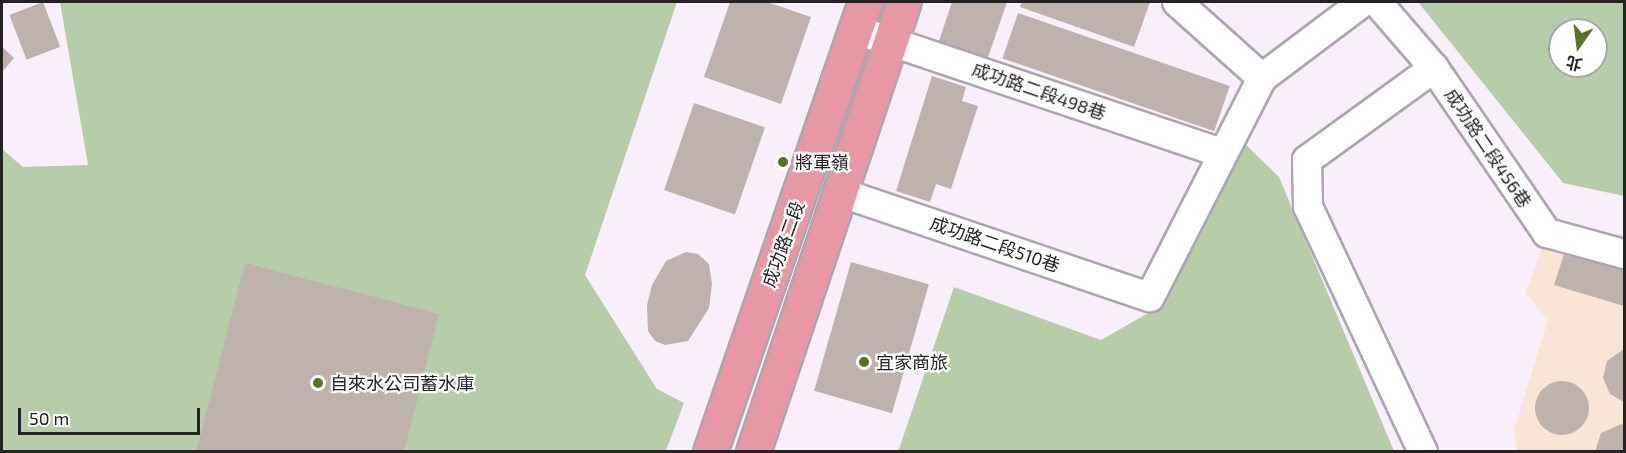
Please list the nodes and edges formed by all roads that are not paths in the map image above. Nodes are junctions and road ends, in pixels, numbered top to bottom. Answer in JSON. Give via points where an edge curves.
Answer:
{"nodes":[{"id":1,"x":904,"y":2,"type":"edge"},
{"id":2,"x":1177,"y":2,"type":"edge"},
{"id":3,"x":1363,"y":2,"type":"edge"},
{"id":4,"x":1377,"y":2,"type":"edge"},
{"id":5,"x":861,"y":16,"type":"edge"},
{"id":6,"x":892,"y":40,"type":"junction"},
{"id":7,"x":1434,"y":68,"type":"junction"},
{"id":8,"x":1262,"y":78,"type":"junction"},
{"id":9,"x":1221,"y":153,"type":"junction"},
{"id":10,"x":839,"y":192,"type":"junction"},
{"id":11,"x":1624,"y":254,"type":"edge"},
{"id":12,"x":710,"y":452,"type":"edge"},
{"id":13,"x":753,"y":452,"type":"edge"},
{"id":14,"x":1423,"y":452,"type":"edge"}],
"edges":[{"from":1,"to":6,"type":"main road","name":"成功路二段"},
{"from":2,"to":8,"type":"street"},
{"from":3,"to":8,"type":"street"},
{"from":4,"to":7,"type":"street","name":"成功路二段456巷"},
{"from":5,"to":6,"type":"street","name":"成功路二段498巷"},
{"from":5,"to":12,"type":"main road","name":"成功路二段"},
{"from":6,"to":9,"type":"street","name":"成功路二段498巷"},
{"from":6,"to":10,"type":"main road","name":"成功路二段"},
{"from":7,"to":11,"type":"street","name":"成功路二段456巷","via":[[1547,233]]},
{"from":7,"to":14,"type":"street","via":[[1307,160],[1308,207]]},
{"from":8,"to":9,"type":"street"},
{"from":9,"to":10,"type":"street","name":"成功路二段510巷","via":[[1150,297]]},
{"from":10,"to":13,"type":"main road","name":"成功路二段"}]}
